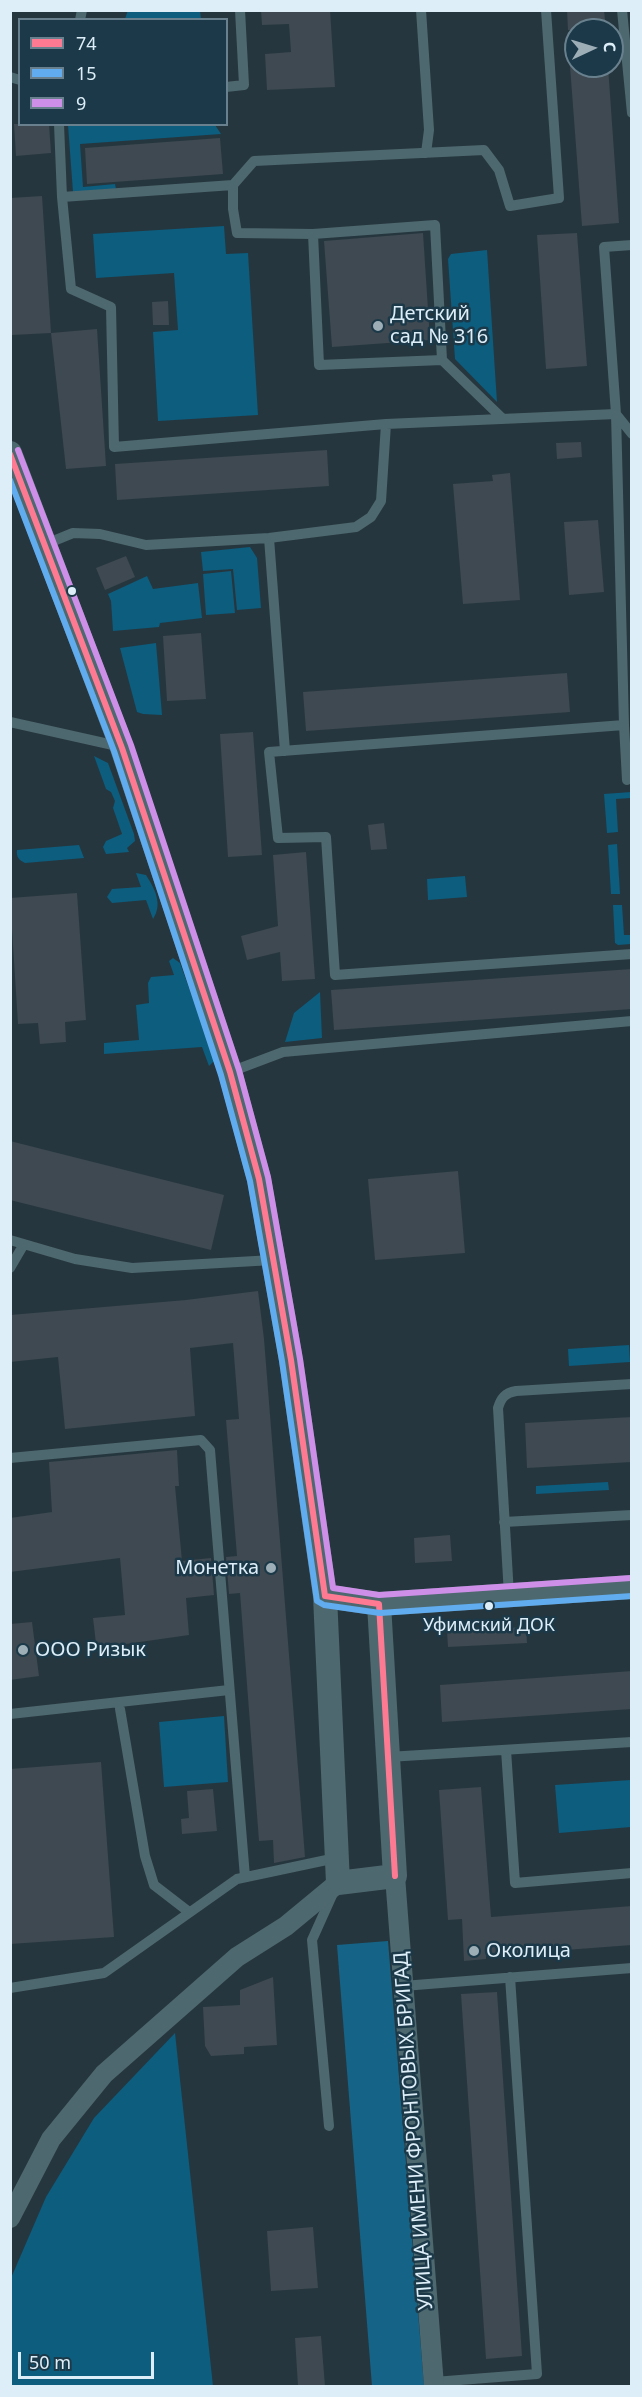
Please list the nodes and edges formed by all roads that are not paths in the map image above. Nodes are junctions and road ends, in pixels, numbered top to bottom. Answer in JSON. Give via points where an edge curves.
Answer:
{"nodes":[{"id":1,"x":240,"y":10,"type":"edge"},
{"id":2,"x":422,"y":10,"type":"edge"},
{"id":3,"x":546,"y":10,"type":"edge"},
{"id":4,"x":622,"y":10,"type":"edge"},
{"id":5,"x":228,"y":87,"type":"edge"},
{"id":6,"x":632,"y":113,"type":"edge"},
{"id":7,"x":59,"y":126,"type":"edge"},
{"id":8,"x":426,"y":153,"type":"junction"},
{"id":9,"x":233,"y":185,"type":"junction"},
{"id":10,"x":62,"y":197,"type":"junction"},
{"id":11,"x":313,"y":234,"type":"junction"},
{"id":12,"x":632,"y":245,"type":"edge"},
{"id":13,"x":442,"y":360,"type":"junction"},
{"id":14,"x":615,"y":414,"type":"junction"},
{"id":15,"x":502,"y":418,"type":"junction"},
{"id":16,"x":386,"y":424,"type":"junction"},
{"id":17,"x":632,"y":434,"type":"edge"},
{"id":18,"x":10,"y":453,"type":"edge"},
{"id":19,"x":269,"y":538,"type":"junction"},
{"id":20,"x":46,"y":544,"type":"junction"},
{"id":21,"x":10,"y":722,"type":"edge"},
{"id":22,"x":624,"y":725,"type":"junction"},
{"id":23,"x":122,"y":747,"type":"junction"},
{"id":24,"x":285,"y":751,"type":"junction"},
{"id":25,"x":627,"y":780,"type":"dead end"},
{"id":26,"x":632,"y":954,"type":"edge"},
{"id":27,"x":632,"y":1021,"type":"edge"},
{"id":28,"x":230,"y":1072,"type":"junction"},
{"id":29,"x":10,"y":1240,"type":"edge"},
{"id":30,"x":24,"y":1244,"type":"junction"},
{"id":31,"x":273,"y":1260,"type":"junction"},
{"id":32,"x":10,"y":1268,"type":"edge"},
{"id":33,"x":632,"y":1384,"type":"edge"},
{"id":34,"x":10,"y":1458,"type":"edge"},
{"id":35,"x":632,"y":1515,"type":"edge"},
{"id":36,"x":504,"y":1522,"type":"junction"},
{"id":37,"x":632,"y":1587,"type":"edge"},
{"id":38,"x":509,"y":1595,"type":"junction"},
{"id":39,"x":324,"y":1596,"type":"junction"},
{"id":40,"x":379,"y":1604,"type":"junction"},
{"id":41,"x":229,"y":1690,"type":"junction"},
{"id":42,"x":120,"y":1709,"type":"dead end"},
{"id":43,"x":10,"y":1714,"type":"edge"},
{"id":44,"x":632,"y":1742,"type":"edge"},
{"id":45,"x":506,"y":1750,"type":"junction"},
{"id":46,"x":388,"y":1757,"type":"junction"},
{"id":47,"x":336,"y":1858,"type":"junction"},
{"id":48,"x":632,"y":1873,"type":"edge"},
{"id":49,"x":395,"y":1876,"type":"junction"},
{"id":50,"x":245,"y":1877,"type":"junction"},
{"id":51,"x":338,"y":1883,"type":"junction"},
{"id":52,"x":189,"y":1912,"type":"junction"},
{"id":53,"x":632,"y":1968,"type":"edge"},
{"id":54,"x":510,"y":1977,"type":"junction"},
{"id":55,"x":403,"y":1986,"type":"junction"},
{"id":56,"x":10,"y":1988,"type":"edge"},
{"id":57,"x":328,"y":2126,"type":"dead end"},
{"id":58,"x":10,"y":2218,"type":"edge"},
{"id":59,"x":434,"y":2384,"type":"edge"}],
"edges":[{"from":1,"to":5,"type":"lane","via":[[244,85]]},
{"from":2,"to":8,"type":"lane","via":[[429,130]]},
{"from":3,"to":8,"type":"lane","via":[[559,198],[510,206],[499,170],[484,150]]},
{"from":4,"to":6,"type":"lane"},
{"from":7,"to":10,"type":"lane"},
{"from":8,"to":9,"type":"lane","via":[[254,161]]},
{"from":9,"to":10,"type":"lane"},
{"from":9,"to":11,"type":"lane","via":[[237,232]]},
{"from":10,"to":16,"type":"lane","via":[[71,289],[111,307],[114,447]]},
{"from":11,"to":13,"type":"lane","via":[[319,365]]},
{"from":11,"to":13,"type":"lane","via":[[435,225]]},
{"from":12,"to":14,"type":"lane","via":[[604,247]]},
{"from":13,"to":15,"type":"lane"},
{"from":14,"to":15,"type":"lane"},
{"from":14,"to":17,"type":"lane"},
{"from":14,"to":22,"type":"lane"},
{"from":15,"to":16,"type":"lane"},
{"from":16,"to":19,"type":"lane","via":[[381,501],[371,518],[356,527]]},
{"from":18,"to":20,"type":"street"},
{"from":19,"to":20,"type":"lane","via":[[146,545],[100,534],[73,533]]},
{"from":19,"to":24,"type":"lane"},
{"from":20,"to":23,"type":"street"},
{"from":21,"to":23,"type":"lane"},
{"from":22,"to":24,"type":"lane"},
{"from":22,"to":25,"type":"lane"},
{"from":23,"to":28,"type":"street"},
{"from":24,"to":26,"type":"lane","via":[[269,752],[278,838],[326,837],[335,975]]},
{"from":27,"to":28,"type":"lane","via":[[283,1052]]},
{"from":28,"to":31,"type":"street","via":[[259,1179]]},
{"from":29,"to":30,"type":"lane"},
{"from":30,"to":31,"type":"lane","via":[[75,1259],[132,1268]]},
{"from":30,"to":32,"type":"lane"},
{"from":31,"to":39,"type":"street"},
{"from":33,"to":36,"type":"lane","via":[[504,1395],[498,1408]]},
{"from":34,"to":41,"type":"lane","via":[[201,1440],[210,1450]]},
{"from":35,"to":36,"type":"lane"},
{"from":36,"to":38,"type":"lane"},
{"from":37,"to":38,"type":"street"},
{"from":38,"to":40,"type":"street"},
{"from":39,"to":40,"type":"street"},
{"from":39,"to":47,"type":"street"},
{"from":40,"to":46,"type":"street"},
{"from":41,"to":43,"type":"lane"},
{"from":41,"to":50,"type":"lane"},
{"from":42,"to":52,"type":"lane","via":[[145,1856],[154,1886]]},
{"from":44,"to":45,"type":"lane"},
{"from":45,"to":46,"type":"lane"},
{"from":45,"to":48,"type":"lane","via":[[515,1883]]},
{"from":46,"to":49,"type":"street"},
{"from":47,"to":50,"type":"lane"},
{"from":47,"to":51,"type":"street"},
{"from":49,"to":51,"type":"street"},
{"from":49,"to":55,"type":"street","name":"УЛИЦА ИМЕНИ ФРОНТОВЫХ БРИГАД"},
{"from":50,"to":52,"type":"lane"},
{"from":51,"to":57,"type":"lane","via":[[312,1941]]},
{"from":51,"to":58,"type":"street","via":[[286,1926],[237,1957],[104,2074],[51,2139]]},
{"from":52,"to":56,"type":"lane","via":[[104,1973]]},
{"from":53,"to":54,"type":"lane"},
{"from":54,"to":55,"type":"lane"},
{"from":54,"to":59,"type":"lane","via":[[537,2374]]},
{"from":55,"to":59,"type":"street","name":"УЛИЦА ИМЕНИ ФРОНТОВЫХ БРИГАД"}]}
